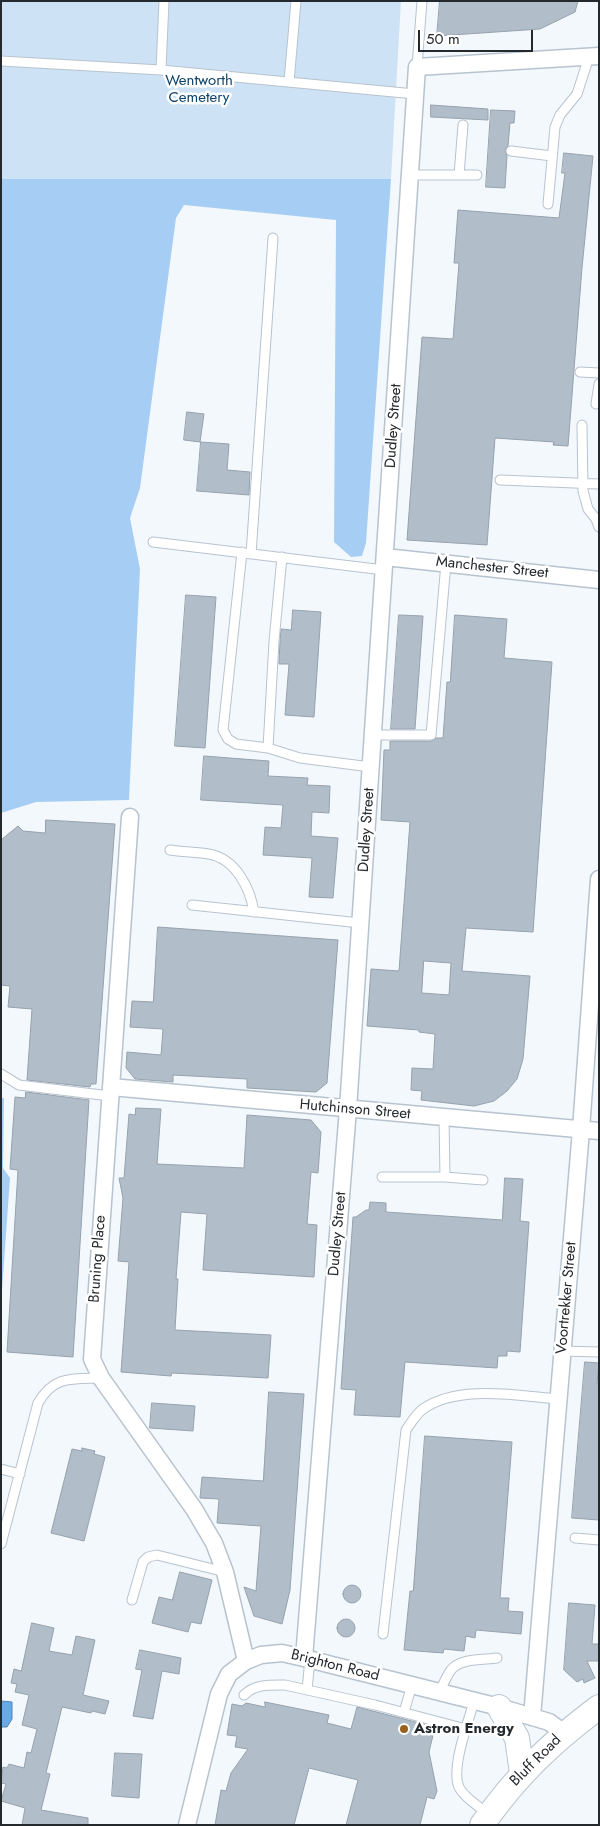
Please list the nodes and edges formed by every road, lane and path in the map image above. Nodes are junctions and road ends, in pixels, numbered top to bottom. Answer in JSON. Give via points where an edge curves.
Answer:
{"nodes":[{"id":1,"x":164,"y":1,"type":"edge"},
{"id":2,"x":296,"y":1,"type":"edge"},
{"id":3,"x":422,"y":1,"type":"edge"},
{"id":4,"x":594,"y":57,"type":"edge"},
{"id":5,"x":1,"y":61,"type":"edge"},
{"id":6,"x":417,"y":67,"type":"junction"},
{"id":7,"x":161,"y":70,"type":"junction"},
{"id":8,"x":289,"y":82,"type":"junction"},
{"id":9,"x":415,"y":94,"type":"junction"},
{"id":10,"x":463,"y":125,"type":"dead end"},
{"id":11,"x":511,"y":152,"type":"dead end"},
{"id":12,"x":552,"y":156,"type":"junction"},
{"id":13,"x":410,"y":175,"type":"junction"},
{"id":14,"x":459,"y":175,"type":"junction"},
{"id":15,"x":478,"y":175,"type":"dead end"},
{"id":16,"x":548,"y":204,"type":"dead end"},
{"id":17,"x":273,"y":238,"type":"dead end"},
{"id":18,"x":580,"y":372,"type":"dead end"},
{"id":19,"x":599,"y":373,"type":"edge"},
{"id":20,"x":599,"y":384,"type":"edge"},
{"id":21,"x":596,"y":404,"type":"dead end"},
{"id":22,"x":582,"y":425,"type":"dead end"},
{"id":23,"x":500,"y":480,"type":"dead end"},
{"id":24,"x":583,"y":484,"type":"junction"},
{"id":25,"x":599,"y":484,"type":"edge"},
{"id":26,"x":599,"y":527,"type":"edge"},
{"id":27,"x":153,"y":542,"type":"dead end"},
{"id":28,"x":246,"y":553,"type":"junction"},
{"id":29,"x":282,"y":557,"type":"junction"},
{"id":30,"x":384,"y":563,"type":"junction"},
{"id":31,"x":446,"y":564,"type":"junction"},
{"id":32,"x":599,"y":580,"type":"edge"},
{"id":33,"x":373,"y":736,"type":"junction"},
{"id":34,"x":268,"y":748,"type":"junction"},
{"id":35,"x":371,"y":767,"type":"junction"},
{"id":36,"x":130,"y":817,"type":"dead end"},
{"id":37,"x":170,"y":850,"type":"dead end"},
{"id":38,"x":599,"y":879,"type":"edge"},
{"id":39,"x":192,"y":905,"type":"dead end"},
{"id":40,"x":254,"y":912,"type":"junction"},
{"id":41,"x":360,"y":923,"type":"junction"},
{"id":42,"x":1,"y":1074,"type":"edge"},
{"id":43,"x":110,"y":1091,"type":"junction"},
{"id":44,"x":348,"y":1110,"type":"junction"},
{"id":45,"x":444,"y":1118,"type":"junction"},
{"id":46,"x":581,"y":1130,"type":"junction"},
{"id":47,"x":599,"y":1131,"type":"edge"},
{"id":48,"x":382,"y":1177,"type":"dead end"},
{"id":49,"x":445,"y":1178,"type":"junction"},
{"id":50,"x":483,"y":1180,"type":"dead end"},
{"id":51,"x":563,"y":1351,"type":"junction"},
{"id":52,"x":599,"y":1352,"type":"edge"},
{"id":53,"x":101,"y":1378,"type":"junction"},
{"id":54,"x":559,"y":1399,"type":"junction"},
{"id":55,"x":1,"y":1469,"type":"edge"},
{"id":56,"x":20,"y":1474,"type":"junction"},
{"id":57,"x":575,"y":1538,"type":"dead end"},
{"id":58,"x":599,"y":1540,"type":"edge"},
{"id":59,"x":1,"y":1544,"type":"edge"},
{"id":60,"x":225,"y":1572,"type":"junction"},
{"id":61,"x":132,"y":1600,"type":"dead end"},
{"id":62,"x":383,"y":1634,"type":"dead end"},
{"id":63,"x":307,"y":1658,"type":"junction"},
{"id":64,"x":497,"y":1658,"type":"dead end"},
{"id":65,"x":246,"y":1661,"type":"junction"},
{"id":66,"x":412,"y":1685,"type":"junction"},
{"id":67,"x":308,"y":1690,"type":"junction"},
{"id":68,"x":439,"y":1692,"type":"junction"},
{"id":69,"x":244,"y":1695,"type":"dead end"},
{"id":70,"x":474,"y":1701,"type":"junction"},
{"id":71,"x":499,"y":1707,"type":"junction"},
{"id":72,"x":599,"y":1707,"type":"edge"},
{"id":73,"x":404,"y":1712,"type":"junction"},
{"id":74,"x":532,"y":1717,"type":"junction"},
{"id":75,"x":466,"y":1729,"type":"junction"},
{"id":76,"x":564,"y":1733,"type":"junction"},
{"id":77,"x":522,"y":1774,"type":"junction"},
{"id":78,"x":486,"y":1820,"type":"edge"},
{"id":79,"x":187,"y":1825,"type":"edge"}],
"edges":[{"from":1,"to":7,"type":"lane"},
{"from":2,"to":8,"type":"lane"},
{"from":3,"to":6,"type":"lane","name":"Dudley Street"},
{"from":4,"to":6,"type":"street"},
{"from":4,"to":12,"type":"lane","via":[[577,94],[555,127]]},
{"from":5,"to":7,"type":"lane"},
{"from":6,"to":9,"type":"street","name":"Dudley Street"},
{"from":7,"to":8,"type":"lane"},
{"from":8,"to":9,"type":"lane"},
{"from":9,"to":13,"type":"street","name":"Dudley Street"},
{"from":10,"to":14,"type":"lane"},
{"from":11,"to":12,"type":"lane"},
{"from":12,"to":16,"type":"lane"},
{"from":13,"to":14,"type":"lane"},
{"from":13,"to":30,"type":"street","name":"Dudley Street"},
{"from":14,"to":15,"type":"lane"},
{"from":17,"to":28,"type":"lane"},
{"from":18,"to":19,"type":"lane"},
{"from":20,"to":21,"type":"lane"},
{"from":22,"to":24,"type":"lane"},
{"from":23,"to":24,"type":"lane"},
{"from":24,"to":25,"type":"lane"},
{"from":24,"to":26,"type":"lane","via":[[588,509]]},
{"from":27,"to":28,"type":"lane"},
{"from":28,"to":29,"type":"lane"},
{"from":28,"to":34,"type":"lane","via":[[223,730],[236,744]]},
{"from":29,"to":30,"type":"lane"},
{"from":29,"to":34,"type":"lane"},
{"from":30,"to":31,"type":"street","name":"Manchester Street"},
{"from":30,"to":33,"type":"street","name":"Dudley Street"},
{"from":31,"to":32,"type":"street","name":"Manchester Street"},
{"from":31,"to":33,"type":"lane","via":[[431,735]]},
{"from":33,"to":35,"type":"street","name":"Dudley Street"},
{"from":34,"to":35,"type":"lane","via":[[300,758]]},
{"from":35,"to":41,"type":"street","name":"Dudley Street"},
{"from":36,"to":43,"type":"street","name":"Bruning Place"},
{"from":37,"to":40,"type":"lane","via":[[212,854],[232,866],[242,877]]},
{"from":38,"to":46,"type":"street","name":"Voortrekker Street"},
{"from":39,"to":40,"type":"lane"},
{"from":40,"to":41,"type":"lane"},
{"from":41,"to":44,"type":"street","name":"Dudley Street"},
{"from":42,"to":43,"type":"lane","via":[[20,1085]]},
{"from":43,"to":44,"type":"street","name":"Hutchinson Street"},
{"from":43,"to":53,"type":"street","name":"Bruning Place","via":[[92,1339],[92,1359]]},
{"from":44,"to":45,"type":"street","name":"Hutchinson Street"},
{"from":44,"to":63,"type":"street","name":"Dudley Street"},
{"from":45,"to":46,"type":"street","name":"Hutchinson Street"},
{"from":45,"to":49,"type":"lane"},
{"from":46,"to":47,"type":"street","name":"Hutchinson Street"},
{"from":46,"to":51,"type":"street","name":"Voortrekker Street"},
{"from":48,"to":49,"type":"lane"},
{"from":49,"to":50,"type":"lane"},
{"from":51,"to":52,"type":"lane"},
{"from":51,"to":54,"type":"street","name":"Voortrekker Street"},
{"from":53,"to":56,"type":"lane","via":[[64,1379],[43,1394]]},
{"from":53,"to":60,"type":"street","name":"Bruning Place","via":[[194,1509],[214,1543]]},
{"from":54,"to":62,"type":"lane","via":[[479,1393],[445,1398],[422,1410],[406,1430]]},
{"from":54,"to":74,"type":"street","name":"Voortrekker Street"},
{"from":55,"to":56,"type":"lane"},
{"from":56,"to":59,"type":"lane"},
{"from":57,"to":58,"type":"lane"},
{"from":60,"to":61,"type":"lane","via":[[157,1554],[143,1562]]},
{"from":60,"to":65,"type":"street","name":"Bruning Place"},
{"from":63,"to":65,"type":"street","name":"Brighton Road","via":[[282,1653],[261,1655]]},
{"from":63,"to":66,"type":"street","name":"Brighton Road"},
{"from":63,"to":67,"type":"lane"},
{"from":64,"to":68,"type":"lane","via":[[458,1664],[451,1669]]},
{"from":65,"to":79,"type":"street","name":"Brighton Road","via":[[230,1674],[219,1694]]},
{"from":66,"to":68,"type":"street","name":"Brighton Road"},
{"from":66,"to":73,"type":"lane"},
{"from":67,"to":69,"type":"lane","via":[[270,1685],[250,1690]]},
{"from":67,"to":73,"type":"lane"},
{"from":68,"to":70,"type":"street","name":"Brighton Road"},
{"from":70,"to":71,"type":"street","name":"Brighton Road"},
{"from":70,"to":75,"type":"lane"},
{"from":71,"to":74,"type":"street","name":"Brighton Road"},
{"from":71,"to":77,"type":"main road","via":[[517,1738]]},
{"from":72,"to":76,"type":"main road","name":"Bluff Road"},
{"from":73,"to":75,"type":"lane"},
{"from":74,"to":76,"type":"street","name":"Brighton Road","via":[[549,1722]]},
{"from":75,"to":78,"type":"lane","via":[[458,1761],[458,1785]]},
{"from":76,"to":77,"type":"main road","name":"Bluff Road"},
{"from":77,"to":78,"type":"main road","name":"Bluff Road"}]}
